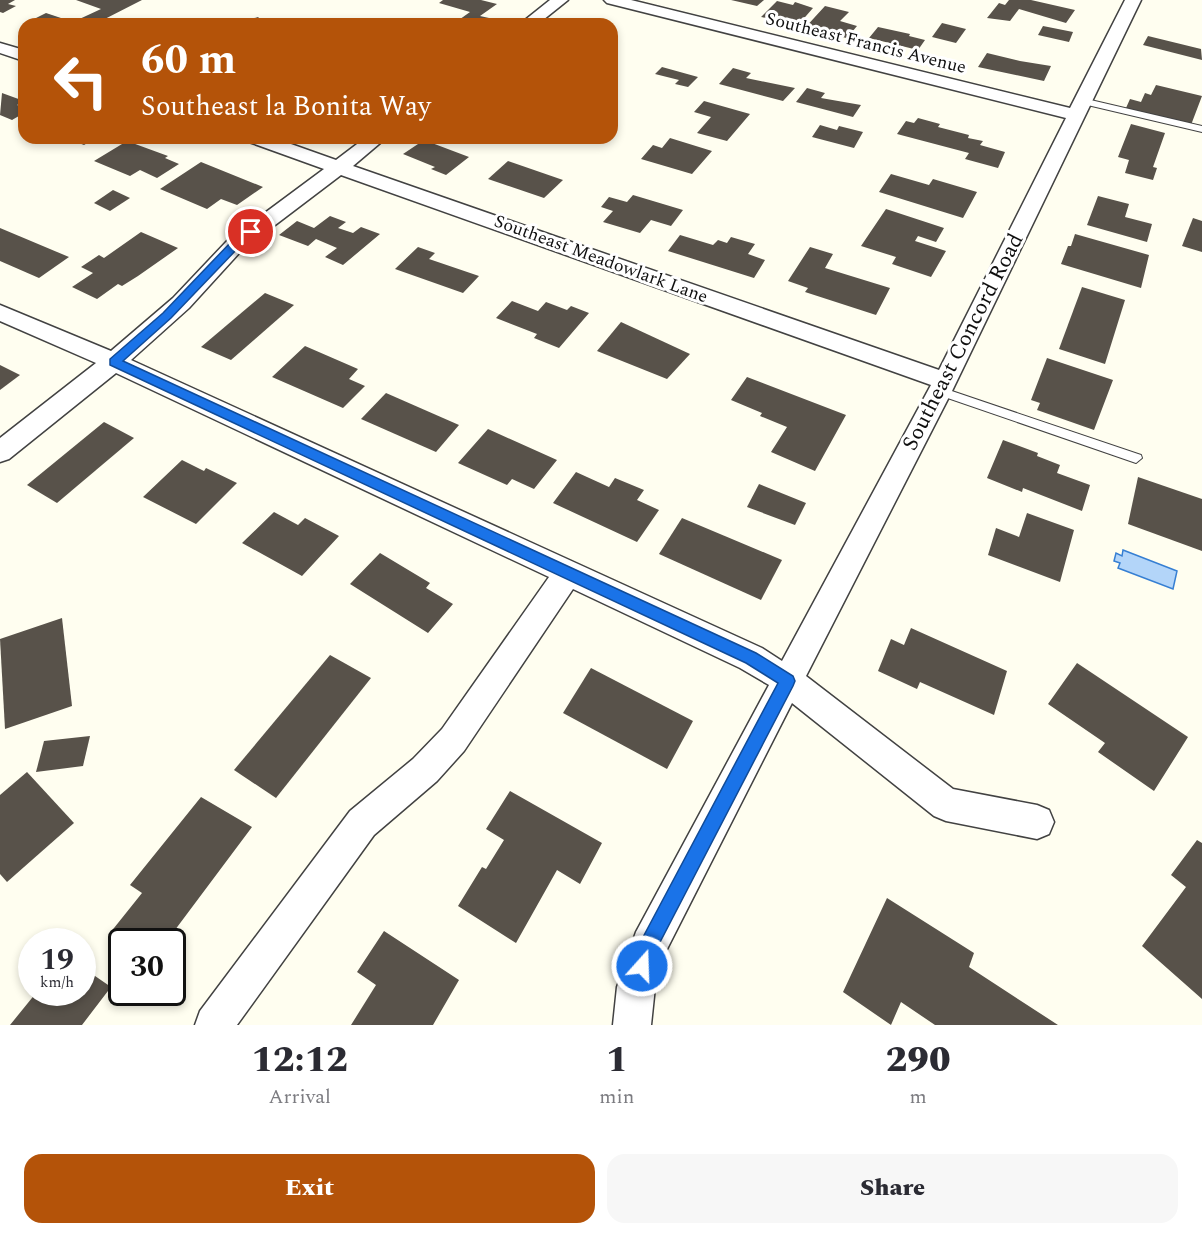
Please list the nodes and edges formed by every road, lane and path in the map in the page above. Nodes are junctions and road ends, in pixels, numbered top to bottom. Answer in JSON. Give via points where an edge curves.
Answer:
{"nodes":[{"id":1,"x":560,"y":0,"type":"edge"},
{"id":2,"x":612,"y":0,"type":"edge"},
{"id":3,"x":1133,"y":0,"type":"edge"},
{"id":4,"x":536,"y":18,"type":"edge"},
{"id":5,"x":0,"y":48,"type":"edge"},
{"id":6,"x":18,"y":54,"type":"edge"},
{"id":7,"x":1078,"y":108,"type":"junction"},
{"id":8,"x":1202,"y":129,"type":"edge"},
{"id":9,"x":274,"y":144,"type":"edge"},
{"id":10,"x":369,"y":144,"type":"edge"},
{"id":11,"x":339,"y":166,"type":"junction"},
{"id":12,"x":0,"y":312,"type":"edge"},
{"id":13,"x":114,"y":362,"type":"junction"},
{"id":14,"x":943,"y":386,"type":"junction"},
{"id":15,"x":0,"y":452,"type":"edge"},
{"id":16,"x":1136,"y":458,"type":"dead end"},
{"id":17,"x":567,"y":574,"type":"junction"},
{"id":18,"x":788,"y":681,"type":"junction"},
{"id":19,"x":1037,"y":822,"type":"dead end"},
{"id":20,"x":214,"y":1025,"type":"edge"},
{"id":21,"x":632,"y":1025,"type":"edge"}],
"edges":[{"from":1,"to":4,"type":"street"},
{"from":2,"to":7,"type":"street","name":"Southeast Francis Avenue"},
{"from":3,"to":7,"type":"street","name":"Southeast Concord Road"},
{"from":5,"to":6,"type":"street"},
{"from":7,"to":8,"type":"lane"},
{"from":7,"to":14,"type":"street","name":"Southeast Concord Road"},
{"from":9,"to":11,"type":"street","name":"Southeast Meadowlark Lane"},
{"from":10,"to":11,"type":"street"},
{"from":11,"to":13,"type":"street","via":[[234,246],[181,303]]},
{"from":11,"to":14,"type":"street","name":"Southeast Meadowlark Lane"},
{"from":12,"to":13,"type":"street"},
{"from":13,"to":15,"type":"street"},
{"from":13,"to":17,"type":"street"},
{"from":14,"to":16,"type":"lane"},
{"from":14,"to":18,"type":"street","name":"Southeast Concord Road"},
{"from":17,"to":18,"type":"street","via":[[751,658]]},
{"from":17,"to":20,"type":"street","via":[[453,740],[425,770],[362,824]]},
{"from":18,"to":19,"type":"street","via":[[946,804]]},
{"from":18,"to":21,"type":"street","name":"Southeast Concord Road","via":[[649,945],[636,987]]}]}
